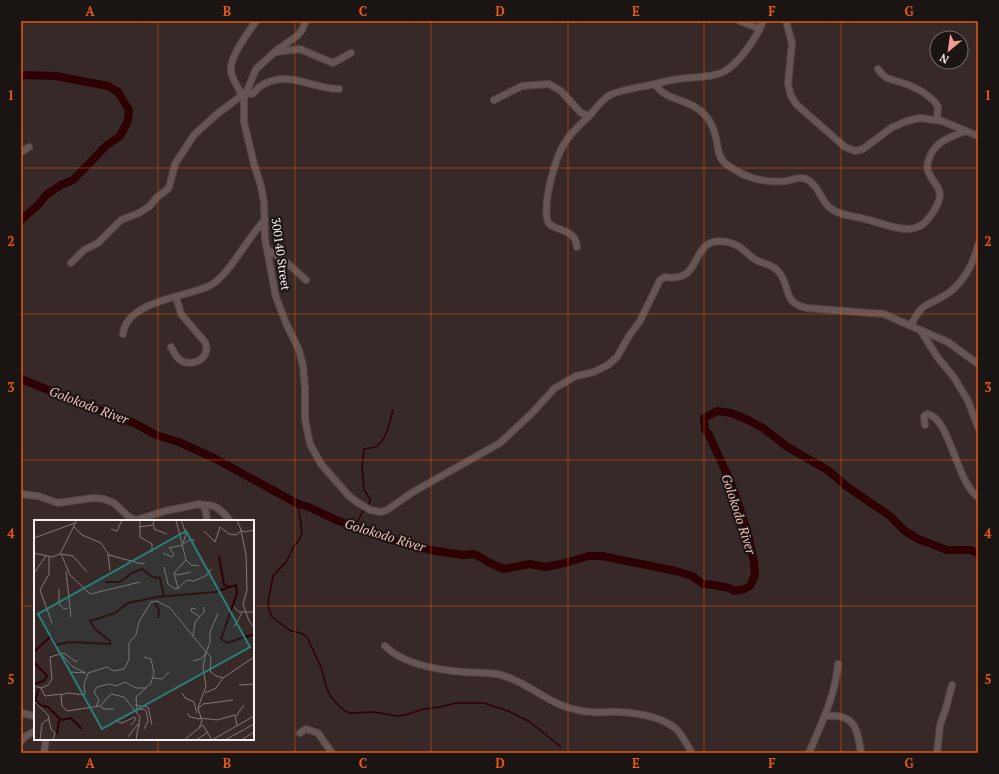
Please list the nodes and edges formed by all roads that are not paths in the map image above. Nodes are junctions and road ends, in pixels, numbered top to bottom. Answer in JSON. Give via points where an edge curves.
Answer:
{"nodes":[{"id":1,"x":256,"y":21,"type":"edge"},
{"id":2,"x":306,"y":21,"type":"edge"},
{"id":3,"x":740,"y":21,"type":"edge"},
{"id":4,"x":764,"y":21,"type":"edge"},
{"id":5,"x":786,"y":21,"type":"edge"},
{"id":6,"x":760,"y":29,"type":"junction"},
{"id":7,"x":274,"y":52,"type":"junction"},
{"id":8,"x":351,"y":53,"type":"dead end"},
{"id":9,"x":878,"y":69,"type":"dead end"},
{"id":10,"x":655,"y":84,"type":"junction"},
{"id":11,"x":339,"y":89,"type":"dead end"},
{"id":12,"x":244,"y":94,"type":"junction"},
{"id":13,"x":494,"y":100,"type":"dead end"},
{"id":14,"x":589,"y":116,"type":"junction"},
{"id":15,"x":936,"y":120,"type":"junction"},
{"id":16,"x":966,"y":131,"type":"junction"},
{"id":17,"x":978,"y":136,"type":"edge"},
{"id":18,"x":29,"y":147,"type":"dead end"},
{"id":19,"x":21,"y":152,"type":"edge"},
{"id":20,"x":265,"y":220,"type":"junction"},
{"id":21,"x":978,"y":245,"type":"edge"},
{"id":22,"x":577,"y":247,"type":"dead end"},
{"id":23,"x":267,"y":249,"type":"junction"},
{"id":24,"x":71,"y":263,"type":"dead end"},
{"id":25,"x":306,"y":280,"type":"dead end"},
{"id":26,"x":176,"y":297,"type":"junction"},
{"id":27,"x":911,"y":326,"type":"junction"},
{"id":28,"x":921,"y":331,"type":"junction"},
{"id":29,"x":123,"y":334,"type":"dead end"},
{"id":30,"x":171,"y":346,"type":"dead end"},
{"id":31,"x":978,"y":364,"type":"edge"},
{"id":32,"x":924,"y":425,"type":"dead end"},
{"id":33,"x":978,"y":427,"type":"edge"},
{"id":34,"x":21,"y":494,"type":"edge"},
{"id":35,"x":978,"y":498,"type":"edge"},
{"id":36,"x":202,"y":505,"type":"junction"},
{"id":37,"x":207,"y":520,"type":"edge"},
{"id":38,"x":229,"y":520,"type":"edge"},
{"id":39,"x":385,"y":646,"type":"dead end"},
{"id":40,"x":838,"y":664,"type":"dead end"},
{"id":41,"x":952,"y":684,"type":"dead end"},
{"id":42,"x":21,"y":713,"type":"edge"},
{"id":43,"x":34,"y":716,"type":"edge"},
{"id":44,"x":826,"y":716,"type":"junction"},
{"id":45,"x":34,"y":732,"type":"edge"},
{"id":46,"x":300,"y":733,"type":"dead end"},
{"id":47,"x":46,"y":740,"type":"edge"},
{"id":48,"x":21,"y":741,"type":"edge"},
{"id":49,"x":44,"y":753,"type":"edge"},
{"id":50,"x":332,"y":753,"type":"edge"},
{"id":51,"x":692,"y":753,"type":"edge"},
{"id":52,"x":809,"y":753,"type":"edge"},
{"id":53,"x":861,"y":753,"type":"edge"},
{"id":54,"x":937,"y":753,"type":"edge"}],
"edges":[{"from":1,"to":12,"type":"street","via":[[236,52],[231,65],[232,74]]},
{"from":2,"to":7,"type":"street","name":"300140 Street","via":[[297,36]]},
{"from":3,"to":6,"type":"street"},
{"from":4,"to":6,"type":"street"},
{"from":5,"to":15,"type":"street","via":[[792,43],[788,84],[791,96],[797,106],[845,147],[855,151],[863,149],[891,128],[907,121],[920,118]]},
{"from":6,"to":10,"type":"street","via":[[740,58],[725,71]]},
{"from":7,"to":8,"type":"street","via":[[300,49],[332,63]]},
{"from":7,"to":12,"type":"street","name":"300140 Street","via":[[256,69]]},
{"from":9,"to":15,"type":"street","via":[[887,78],[909,85],[934,101],[938,107]]},
{"from":10,"to":14,"type":"street","via":[[612,95]]},
{"from":10,"to":16,"type":"street","via":[[663,94],[684,100],[705,114],[712,126],[722,160],[747,177],[781,182],[797,178],[806,179],[833,210],[901,228],[922,225],[933,213],[938,204],[940,191],[928,171],[929,156],[937,144]]},
{"from":11,"to":12,"type":"street","via":[[323,88],[290,79],[272,81],[252,94]]},
{"from":12,"to":20,"type":"street","name":"300140 Street","via":[[244,122],[261,186]]},
{"from":12,"to":24,"type":"street","via":[[194,135],[175,164],[168,189],[147,208],[121,220]]},
{"from":13,"to":14,"type":"street","via":[[522,86],[548,84],[561,91],[581,112]]},
{"from":14,"to":22,"type":"street","via":[[568,138],[561,150],[550,182],[547,209],[548,222],[573,236]]},
{"from":15,"to":16,"type":"street"},
{"from":16,"to":17,"type":"street"},
{"from":18,"to":19,"type":"street"},
{"from":20,"to":23,"type":"street","name":"300140 Street"},
{"from":20,"to":26,"type":"street","via":[[216,282]]},
{"from":21,"to":27,"type":"street","via":[[974,261],[962,280],[946,295],[922,308]]},
{"from":23,"to":25,"type":"street"},
{"from":23,"to":27,"type":"street","name":"300140 Street","via":[[278,304],[302,362],[305,419],[310,444],[321,464],[349,496],[370,510],[384,512],[413,492],[500,443],[555,388],[576,376],[599,370],[613,361],[640,322],[660,280],[665,277],[677,278],[689,271],[704,246],[713,241],[735,244],[758,260],[776,268],[796,305],[884,314]]},
{"from":26,"to":29,"type":"street","via":[[140,310],[126,324]]},
{"from":26,"to":30,"type":"street","via":[[182,314],[207,345],[206,356],[202,360],[189,363],[178,358]]},
{"from":27,"to":28,"type":"street"},
{"from":28,"to":31,"type":"street","via":[[948,342]]},
{"from":28,"to":33,"type":"street","via":[[968,401]]},
{"from":32,"to":35,"type":"street","via":[[924,416],[927,414],[936,418],[950,441],[967,487]]},
{"from":34,"to":36,"type":"street","via":[[38,496],[58,503],[104,499],[114,503],[136,520],[165,511]]},
{"from":36,"to":37,"type":"street"},
{"from":36,"to":38,"type":"street","via":[[215,507]]},
{"from":39,"to":51,"type":"street","via":[[402,658],[436,669],[502,675],[573,709],[629,713],[662,721],[676,729]]},
{"from":40,"to":44,"type":"street"},
{"from":41,"to":54,"type":"street","via":[[940,725]]},
{"from":42,"to":43,"type":"street"},
{"from":44,"to":52,"type":"street"},
{"from":44,"to":53,"type":"street","via":[[842,716],[852,723],[858,735]]},
{"from":45,"to":48,"type":"street"},
{"from":46,"to":50,"type":"street","via":[[306,729],[318,733]]},
{"from":47,"to":49,"type":"street"}]}
